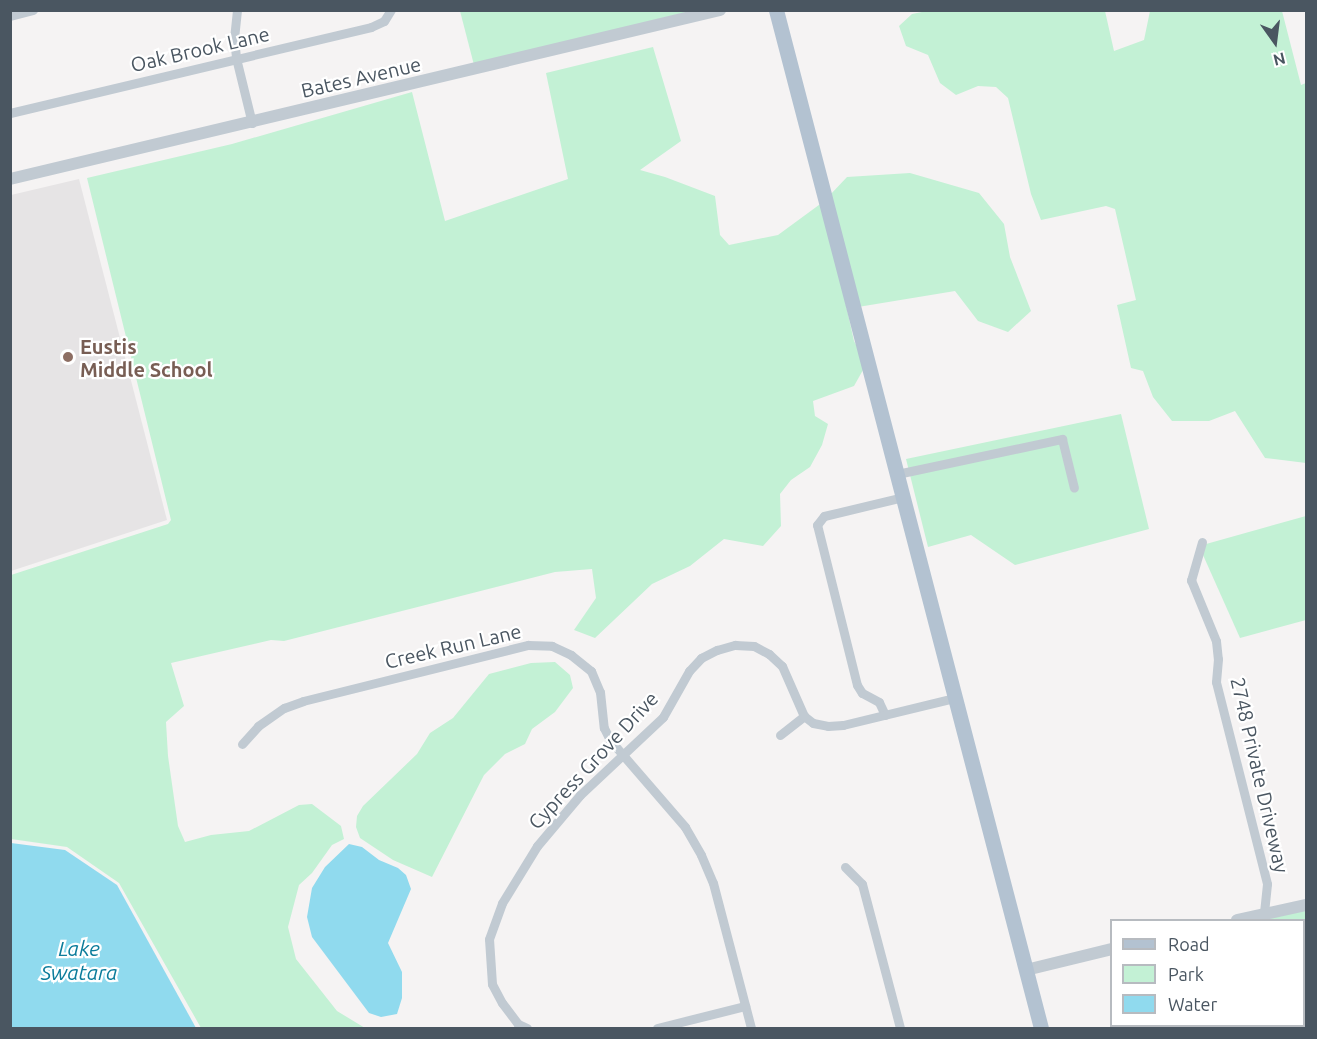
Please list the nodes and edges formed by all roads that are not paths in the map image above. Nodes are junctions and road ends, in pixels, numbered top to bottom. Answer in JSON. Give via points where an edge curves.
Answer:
{"nodes":[{"id":1,"x":33,"y":10,"type":"edge"},
{"id":2,"x":237,"y":10,"type":"edge"},
{"id":3,"x":391,"y":10,"type":"edge"},
{"id":4,"x":720,"y":10,"type":"edge"},
{"id":5,"x":776,"y":10,"type":"edge"},
{"id":6,"x":10,"y":16,"type":"edge"},
{"id":7,"x":236,"y":58,"type":"junction"},
{"id":8,"x":10,"y":113,"type":"edge"},
{"id":9,"x":252,"y":123,"type":"junction"},
{"id":10,"x":10,"y":179,"type":"edge"},
{"id":11,"x":897,"y":474,"type":"junction"},
{"id":12,"x":1074,"y":488,"type":"dead end"},
{"id":13,"x":903,"y":497,"type":"junction"},
{"id":14,"x":1202,"y":542,"type":"dead end"},
{"id":15,"x":955,"y":698,"type":"junction"},
{"id":16,"x":885,"y":715,"type":"junction"},
{"id":17,"x":804,"y":716,"type":"junction"},
{"id":18,"x":780,"y":735,"type":"dead end"},
{"id":19,"x":242,"y":744,"type":"dead end"},
{"id":20,"x":621,"y":756,"type":"junction"},
{"id":21,"x":845,"y":867,"type":"dead end"},
{"id":22,"x":1306,"y":905,"type":"edge"},
{"id":23,"x":1264,"y":914,"type":"junction"},
{"id":24,"x":1245,"y":919,"type":"edge"},
{"id":25,"x":1110,"y":949,"type":"edge"},
{"id":26,"x":1026,"y":970,"type":"junction"},
{"id":27,"x":745,"y":1006,"type":"junction"},
{"id":28,"x":527,"y":1029,"type":"edge"},
{"id":29,"x":657,"y":1029,"type":"edge"},
{"id":30,"x":751,"y":1029,"type":"edge"},
{"id":31,"x":900,"y":1029,"type":"edge"},
{"id":32,"x":1041,"y":1029,"type":"edge"}],
"edges":[{"from":1,"to":6,"type":"street"},
{"from":2,"to":7,"type":"street"},
{"from":3,"to":7,"type":"street","name":"Oak Brook Lane","via":[[384,21],[371,27]]},
{"from":4,"to":9,"type":"street","name":"Bates Avenue"},
{"from":5,"to":11,"type":"main road"},
{"from":7,"to":8,"type":"street","name":"Oak Brook Lane"},
{"from":7,"to":9,"type":"street"},
{"from":9,"to":10,"type":"street","name":"Bates Avenue"},
{"from":11,"to":12,"type":"street","via":[[1062,439]]},
{"from":11,"to":13,"type":"main road"},
{"from":13,"to":15,"type":"main road"},
{"from":13,"to":16,"type":"street","via":[[824,516],[817,525],[857,685],[862,693],[879,702]]},
{"from":14,"to":23,"type":"street","name":"2748 Private Driveway","via":[[1191,580],[1216,641],[1216,682],[1267,884]]},
{"from":15,"to":16,"type":"street"},
{"from":15,"to":26,"type":"main road"},
{"from":16,"to":17,"type":"street","via":[[828,726]]},
{"from":17,"to":18,"type":"street"},
{"from":17,"to":20,"type":"street","name":"Cypress Grove Drive","via":[[782,666],[754,646],[735,645],[701,658],[689,670],[663,717]]},
{"from":19,"to":20,"type":"street","name":"Creek Run Lane","via":[[284,708],[303,701],[528,645],[552,646],[572,655],[591,671],[600,692],[604,728]]},
{"from":20,"to":27,"type":"street","name":"Creek Run Lane","via":[[685,827],[702,855]]},
{"from":20,"to":28,"type":"street","name":"Cypress Grove Drive","via":[[580,795],[537,846],[502,903],[489,939],[492,984],[518,1024]]},
{"from":21,"to":31,"type":"street","via":[[862,884]]},
{"from":22,"to":23,"type":"street"},
{"from":23,"to":24,"type":"street"},
{"from":25,"to":26,"type":"street"},
{"from":26,"to":32,"type":"main road"},
{"from":27,"to":29,"type":"street"},
{"from":27,"to":30,"type":"street","name":"Creek Run Lane"}]}
